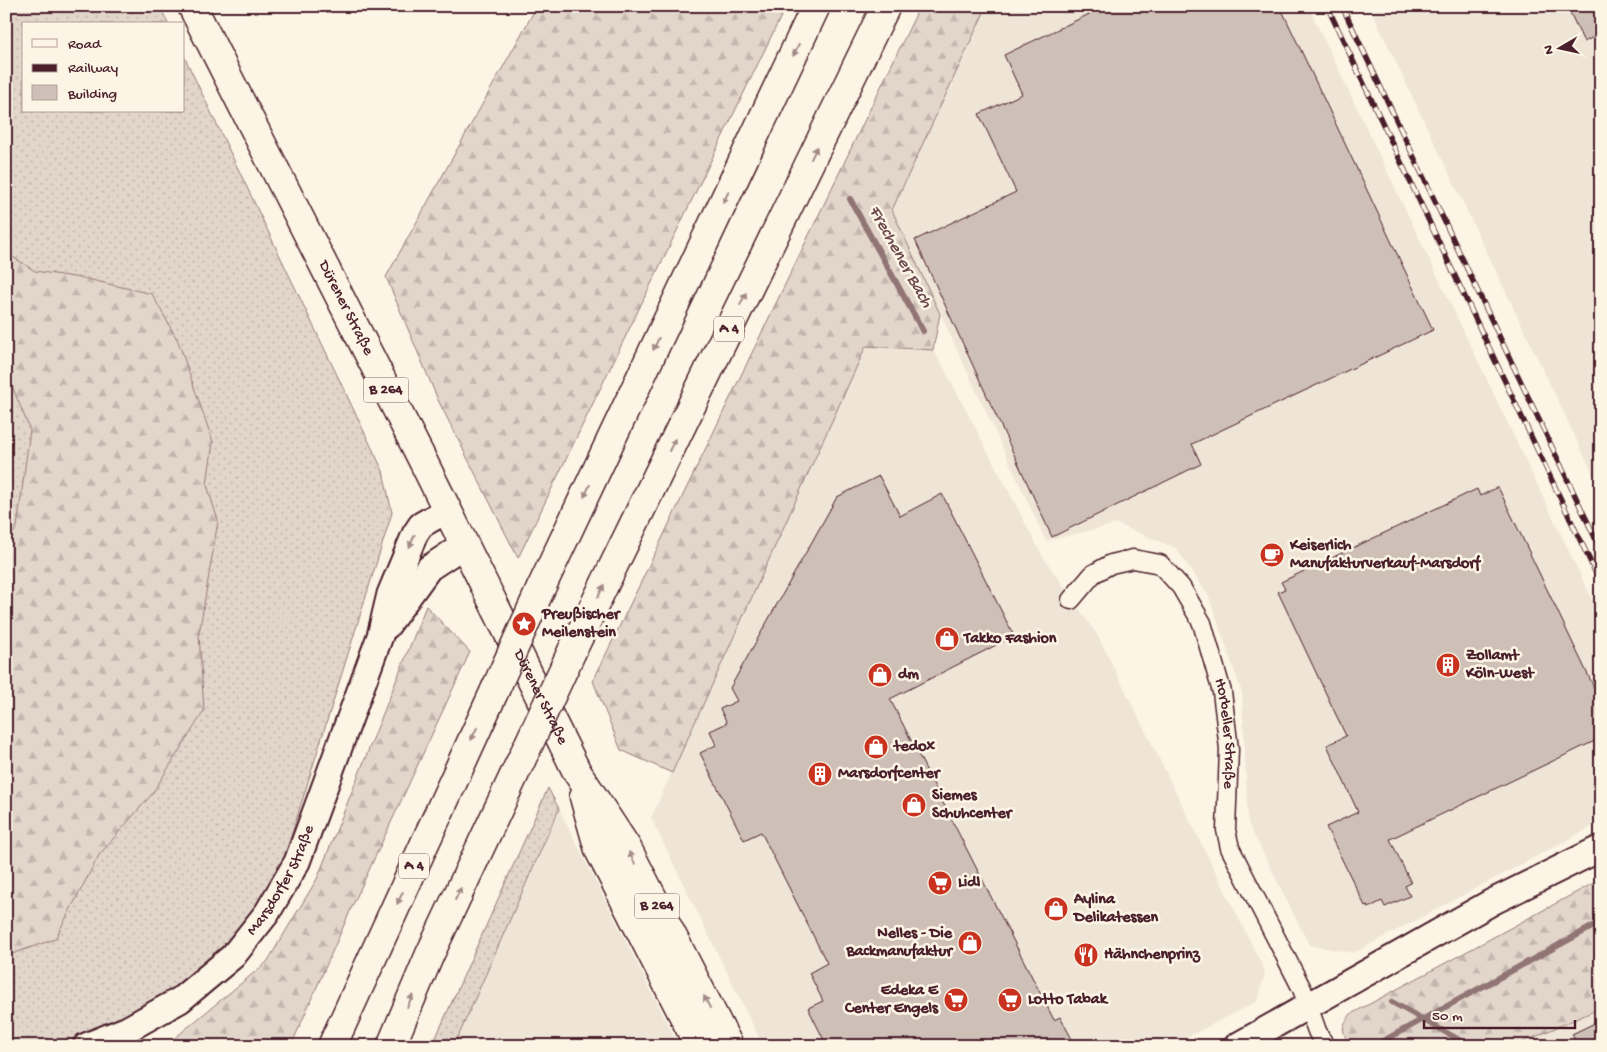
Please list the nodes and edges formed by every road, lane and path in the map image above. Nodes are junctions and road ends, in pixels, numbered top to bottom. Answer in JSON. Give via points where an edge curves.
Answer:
{"nodes":[{"id":1,"x":192,"y":6,"type":"edge"},
{"id":2,"x":816,"y":6,"type":"edge"},
{"id":3,"x":886,"y":6,"type":"edge"},
{"id":4,"x":447,"y":510,"type":"junction"},
{"id":5,"x":464,"y":545,"type":"junction"},
{"id":6,"x":1071,"y":600,"type":"dead end"},
{"id":7,"x":380,"y":636,"type":"junction"},
{"id":8,"x":577,"y":772,"type":"junction"},
{"id":9,"x":1601,"y":848,"type":"edge"},
{"id":10,"x":1309,"y":1005,"type":"junction"},
{"id":11,"x":86,"y":1046,"type":"edge"},
{"id":12,"x":332,"y":1046,"type":"edge"},
{"id":13,"x":391,"y":1046,"type":"edge"},
{"id":14,"x":699,"y":1046,"type":"edge"},
{"id":15,"x":729,"y":1046,"type":"edge"},
{"id":16,"x":1237,"y":1046,"type":"edge"},
{"id":17,"x":1325,"y":1046,"type":"edge"}],
"edges":[{"from":1,"to":4,"type":"main road","name":"Dürener Straße","number":"B 264"},
{"from":2,"to":12,"type":"main road","number":"A 4","one_way":true,"bridge":true,"via":[[541,588]]},
{"from":13,"to":3,"type":"main road","number":"A 4","one_way":true,"bridge":true,"via":[[430,954],[572,651]]},
{"from":4,"to":5,"type":"main road","name":"Dürener Straße","number":"B 264"},
{"from":4,"to":7,"type":"street","name":"Marsdorfer Straße","one_way":true,"via":[[421,525],[415,534],[390,594]]},
{"from":5,"to":7,"type":"street","name":"Marsdorfer Straße","via":[[429,568]]},
{"from":5,"to":8,"type":"main road","name":"Dürener Straße","number":"B 264"},
{"from":6,"to":10,"type":"street","name":"Horbeller Straße","via":[[1093,574],[1111,564],[1132,559],[1160,564],[1180,587],[1202,623],[1222,692],[1229,749],[1226,830],[1230,848]]},
{"from":7,"to":11,"type":"street","name":"Marsdorfer Straße","via":[[297,862],[267,913],[233,956],[180,1000],[128,1029]]},
{"from":8,"to":14,"type":"main road","name":"Dürener Straße","number":"B 264","via":[[599,850]]},
{"from":15,"to":8,"type":"main road","name":"Dürener Straße","number":"B 264","one_way":true,"via":[[627,848]]},
{"from":9,"to":10,"type":"street","via":[[1492,902]]},
{"from":10,"to":16,"type":"street"},
{"from":10,"to":17,"type":"street","name":"Horbeller Straße"}]}
